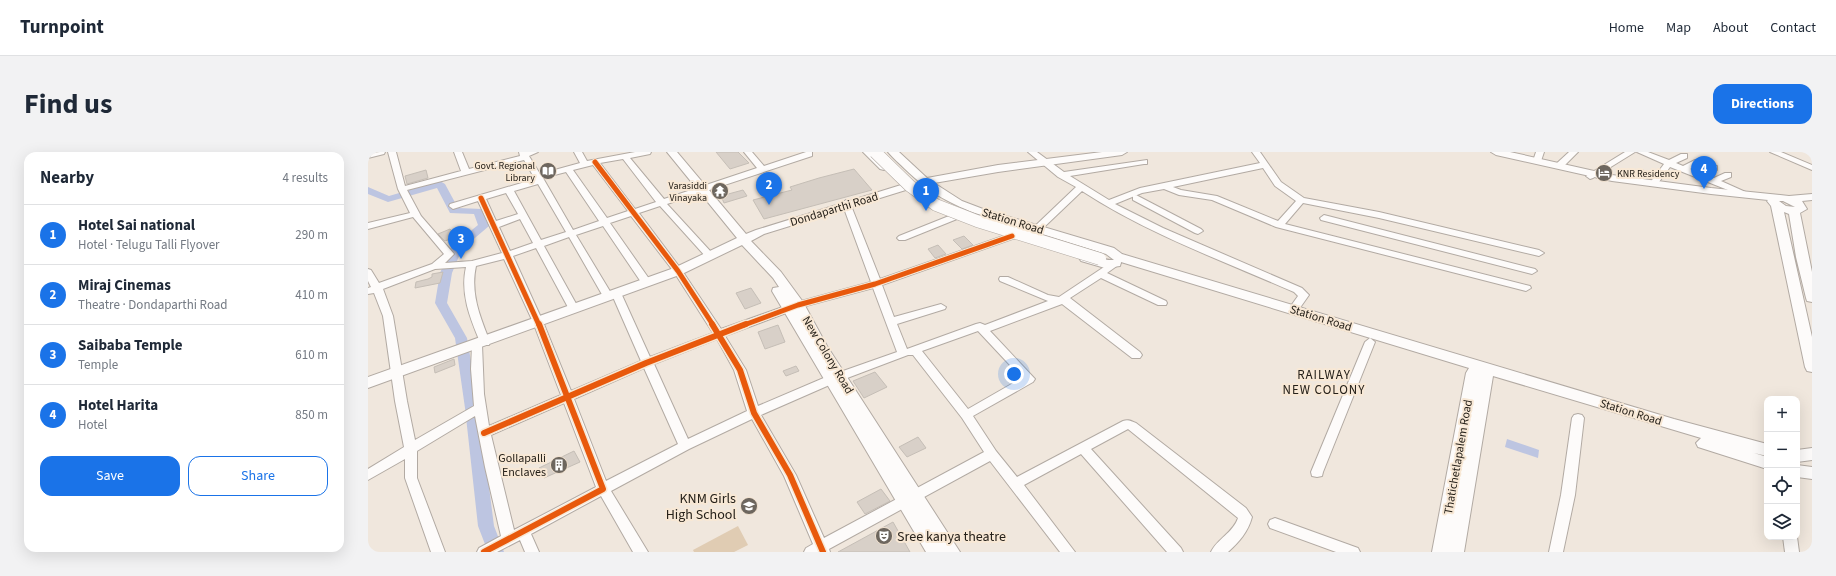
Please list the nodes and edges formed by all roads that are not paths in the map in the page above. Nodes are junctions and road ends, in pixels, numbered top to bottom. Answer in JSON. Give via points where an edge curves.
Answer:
{"nodes":[{"id":1,"x":380,"y":152,"type":"edge"},
{"id":2,"x":392,"y":152,"type":"edge"},
{"id":3,"x":458,"y":152,"type":"edge"},
{"id":4,"x":534,"y":152,"type":"edge"},
{"id":5,"x":578,"y":152,"type":"edge"},
{"id":6,"x":647,"y":152,"type":"edge"},
{"id":7,"x":663,"y":152,"type":"edge"},
{"id":8,"x":672,"y":152,"type":"edge"},
{"id":9,"x":748,"y":152,"type":"edge"},
{"id":10,"x":868,"y":152,"type":"edge"},
{"id":11,"x":875,"y":152,"type":"edge"},
{"id":12,"x":884,"y":152,"type":"edge"},
{"id":13,"x":893,"y":152,"type":"edge"},
{"id":14,"x":1032,"y":152,"type":"edge"},
{"id":15,"x":1115,"y":152,"type":"edge"},
{"id":16,"x":1256,"y":152,"type":"edge"},
{"id":17,"x":1488,"y":152,"type":"edge"},
{"id":18,"x":1496,"y":152,"type":"edge"},
{"id":19,"x":1574,"y":152,"type":"edge"},
{"id":20,"x":1616,"y":152,"type":"edge"},
{"id":21,"x":1641,"y":152,"type":"edge"},
{"id":22,"x":1665,"y":152,"type":"edge"},
{"id":23,"x":1774,"y":152,"type":"edge"},
{"id":24,"x":811,"y":153,"type":"edge"},
{"id":25,"x":1628,"y":154,"type":"edge"},
{"id":26,"x":368,"y":155,"type":"edge"},
{"id":27,"x":524,"y":155,"type":"edge"},
{"id":28,"x":625,"y":156,"type":"junction"},
{"id":29,"x":1684,"y":156,"type":"dead end"},
{"id":30,"x":1538,"y":157,"type":"edge"},
{"id":31,"x":1654,"y":157,"type":"junction"},
{"id":32,"x":1144,"y":162,"type":"dead end"},
{"id":33,"x":1698,"y":162,"type":"dead end"},
{"id":34,"x":590,"y":163,"type":"junction"},
{"id":35,"x":1669,"y":163,"type":"junction"},
{"id":36,"x":1046,"y":164,"type":"junction"},
{"id":37,"x":1264,"y":165,"type":"junction"},
{"id":38,"x":1559,"y":166,"type":"junction"},
{"id":39,"x":1812,"y":167,"type":"edge"},
{"id":40,"x":1714,"y":168,"type":"dead end"},
{"id":41,"x":568,"y":169,"type":"junction"},
{"id":42,"x":762,"y":169,"type":"junction"},
{"id":43,"x":1683,"y":169,"type":"junction"},
{"id":44,"x":466,"y":172,"type":"junction"},
{"id":45,"x":1698,"y":174,"type":"junction"},
{"id":46,"x":1591,"y":175,"type":"junction"},
{"id":47,"x":1728,"y":175,"type":"dead end"},
{"id":48,"x":1061,"y":176,"type":"junction"},
{"id":49,"x":538,"y":179,"type":"junction"},
{"id":50,"x":1714,"y":181,"type":"junction"},
{"id":51,"x":925,"y":182,"type":"junction"},
{"id":52,"x":1653,"y":184,"type":"junction"},
{"id":53,"x":1165,"y":186,"type":"junction"},
{"id":54,"x":905,"y":187,"type":"junction"},
{"id":55,"x":1080,"y":188,"type":"junction"},
{"id":56,"x":509,"y":190,"type":"junction"},
{"id":57,"x":699,"y":191,"type":"junction"},
{"id":58,"x":403,"y":193,"type":"junction"},
{"id":59,"x":1746,"y":194,"type":"junction"},
{"id":60,"x":1812,"y":197,"type":"edge"},
{"id":61,"x":481,"y":198,"type":"junction"},
{"id":62,"x":1136,"y":198,"type":"dead end"},
{"id":63,"x":1789,"y":199,"type":"junction"},
{"id":64,"x":1301,"y":200,"type":"junction"},
{"id":65,"x":1776,"y":202,"type":"junction"},
{"id":66,"x":662,"y":203,"type":"junction"},
{"id":67,"x":846,"y":204,"type":"junction"},
{"id":68,"x":1107,"y":204,"type":"junction"},
{"id":69,"x":453,"y":206,"type":"dead end"},
{"id":70,"x":1338,"y":207,"type":"junction"},
{"id":71,"x":1803,"y":208,"type":"edge"},
{"id":72,"x":633,"y":212,"type":"junction"},
{"id":73,"x":414,"y":214,"type":"junction"},
{"id":74,"x":523,"y":216,"type":"junction"},
{"id":75,"x":954,"y":217,"type":"junction"},
{"id":76,"x":1172,"y":217,"type":"junction"},
{"id":77,"x":1324,"y":218,"type":"junction"},
{"id":78,"x":604,"y":222,"type":"junction"},
{"id":79,"x":1279,"y":224,"type":"junction"},
{"id":80,"x":368,"y":226,"type":"edge"},
{"id":81,"x":494,"y":226,"type":"junction"},
{"id":82,"x":1156,"y":227,"type":"junction"},
{"id":83,"x":1037,"y":228,"type":"junction"},
{"id":84,"x":1198,"y":231,"type":"dead end"},
{"id":85,"x":572,"y":233,"type":"junction"},
{"id":86,"x":1312,"y":234,"type":"junction"},
{"id":87,"x":1012,"y":236,"type":"junction"},
{"id":88,"x":902,"y":238,"type":"dead end"},
{"id":89,"x":739,"y":239,"type":"junction"},
{"id":90,"x":539,"y":244,"type":"junction"},
{"id":91,"x":1539,"y":253,"type":"dead end"},
{"id":92,"x":507,"y":255,"type":"junction"},
{"id":93,"x":709,"y":255,"type":"junction"},
{"id":94,"x":1101,"y":256,"type":"junction"},
{"id":95,"x":1117,"y":260,"type":"junction"},
{"id":96,"x":472,"y":264,"type":"junction"},
{"id":97,"x":434,"y":266,"type":"junction"},
{"id":98,"x":678,"y":271,"type":"junction"},
{"id":99,"x":1532,"y":271,"type":"dead end"},
{"id":100,"x":368,"y":272,"type":"edge"},
{"id":101,"x":1101,"y":274,"type":"junction"},
{"id":102,"x":1004,"y":279,"type":"dead end"},
{"id":103,"x":647,"y":282,"type":"junction"},
{"id":104,"x":875,"y":284,"type":"junction"},
{"id":105,"x":1526,"y":288,"type":"dead end"},
{"id":106,"x":372,"y":290,"type":"edge"},
{"id":107,"x":612,"y":295,"type":"junction"},
{"id":108,"x":1812,"y":298,"type":"edge"},
{"id":109,"x":1059,"y":301,"type":"junction"},
{"id":110,"x":1162,"y":303,"type":"dead end"},
{"id":111,"x":793,"y":307,"type":"junction"},
{"id":112,"x":941,"y":307,"type":"dead end"},
{"id":113,"x":574,"y":309,"type":"junction"},
{"id":114,"x":1293,"y":310,"type":"junction"},
{"id":115,"x":538,"y":322,"type":"junction"},
{"id":116,"x":890,"y":322,"type":"junction"},
{"id":117,"x":984,"y":329,"type":"junction"},
{"id":118,"x":719,"y":334,"type":"junction"},
{"id":119,"x":1370,"y":342,"type":"junction"},
{"id":120,"x":473,"y":346,"type":"junction"},
{"id":121,"x":915,"y":350,"type":"junction"},
{"id":122,"x":902,"y":354,"type":"junction"},
{"id":123,"x":1136,"y":355,"type":"dead end"},
{"id":124,"x":646,"y":363,"type":"junction"},
{"id":125,"x":1812,"y":367,"type":"edge"},
{"id":126,"x":1481,"y":372,"type":"junction"},
{"id":127,"x":396,"y":373,"type":"junction"},
{"id":128,"x":835,"y":378,"type":"junction"},
{"id":129,"x":368,"y":383,"type":"edge"},
{"id":130,"x":566,"y":396,"type":"junction"},
{"id":131,"x":474,"y":411,"type":"junction"},
{"id":132,"x":754,"y":413,"type":"junction"},
{"id":133,"x":966,"y":415,"type":"junction"},
{"id":134,"x":1578,"y":418,"type":"dead end"},
{"id":135,"x":484,"y":433,"type":"junction"},
{"id":136,"x":686,"y":446,"type":"junction"},
{"id":137,"x":411,"y":448,"type":"junction"},
{"id":138,"x":1083,"y":448,"type":"junction"},
{"id":139,"x":1764,"y":449,"type":"edge"},
{"id":140,"x":992,"y":454,"type":"junction"},
{"id":141,"x":1812,"y":454,"type":"edge"},
{"id":142,"x":1800,"y":456,"type":"edge"},
{"id":143,"x":1764,"y":461,"type":"edge"},
{"id":144,"x":1800,"y":471,"type":"edge"},
{"id":145,"x":1317,"y":472,"type":"dead end"},
{"id":146,"x":1812,"y":473,"type":"edge"},
{"id":147,"x":368,"y":475,"type":"edge"},
{"id":148,"x":1015,"y":484,"type":"junction"},
{"id":149,"x":603,"y":489,"type":"junction"},
{"id":150,"x":911,"y":499,"type":"junction"},
{"id":151,"x":1274,"y":524,"type":"dead end"},
{"id":152,"x":523,"y":530,"type":"junction"},
{"id":153,"x":1790,"y":540,"type":"edge"},
{"id":154,"x":504,"y":542,"type":"junction"},
{"id":155,"x":818,"y":550,"type":"edge"},
{"id":156,"x":438,"y":552,"type":"edge"},
{"id":157,"x":484,"y":552,"type":"edge"},
{"id":158,"x":532,"y":552,"type":"edge"},
{"id":159,"x":641,"y":552,"type":"edge"},
{"id":160,"x":936,"y":552,"type":"edge"},
{"id":161,"x":951,"y":552,"type":"edge"},
{"id":162,"x":1068,"y":552,"type":"edge"},
{"id":163,"x":1176,"y":552,"type":"edge"},
{"id":164,"x":1218,"y":552,"type":"edge"},
{"id":165,"x":1353,"y":552,"type":"edge"},
{"id":166,"x":1441,"y":552,"type":"edge"},
{"id":167,"x":1455,"y":552,"type":"edge"},
{"id":168,"x":1556,"y":552,"type":"edge"},
{"id":169,"x":1792,"y":552,"type":"edge"}],
"edges":[{"from":1,"to":26,"type":"main road"},
{"from":2,"to":58,"type":"street"},
{"from":3,"to":44,"type":"street"},
{"from":4,"to":27,"type":"street"},
{"from":5,"to":34,"type":"street"},
{"from":6,"to":28,"type":"street"},
{"from":7,"to":57,"type":"main road","name":"New Colony Road"},
{"from":8,"to":57,"type":"main road","name":"New Colony Road"},
{"from":9,"to":42,"type":"street"},
{"from":10,"to":54,"type":"main road"},
{"from":11,"to":94,"type":"main road","bridge":true,"via":[[910,186],[936,205],[977,221]]},
{"from":12,"to":94,"type":"main road","via":[[929,193],[953,207]]},
{"from":13,"to":51,"type":"main road","name":"Station Road"},
{"from":14,"to":36,"type":"street"},
{"from":15,"to":36,"type":"main road"},
{"from":16,"to":37,"type":"street"},
{"from":17,"to":46,"type":"main road"},
{"from":18,"to":30,"type":"main road"},
{"from":19,"to":38,"type":"street"},
{"from":20,"to":25,"type":"street"},
{"from":21,"to":31,"type":"street"},
{"from":22,"to":31,"type":"street"},
{"from":23,"to":39,"type":"street"},
{"from":24,"to":42,"type":"street"},
{"from":25,"to":46,"type":"street"},
{"from":27,"to":44,"type":"street"},
{"from":27,"to":49,"type":"street"},
{"from":28,"to":34,"type":"street"},
{"from":28,"to":66,"type":"street"},
{"from":29,"to":35,"type":"street"},
{"from":30,"to":38,"type":"main road"},
{"from":31,"to":35,"type":"street"},
{"from":32,"to":48,"type":"street"},
{"from":33,"to":43,"type":"street"},
{"from":34,"to":41,"type":"street"},
{"from":34,"to":72,"type":"street"},
{"from":35,"to":43,"type":"street"},
{"from":35,"to":52,"type":"street"},
{"from":36,"to":48,"type":"street"},
{"from":36,"to":51,"type":"main road","via":[[987,170]]},
{"from":37,"to":53,"type":"street"},
{"from":37,"to":64,"type":"street","via":[[1278,184]]},
{"from":38,"to":46,"type":"main road"},
{"from":40,"to":45,"type":"street"},
{"from":41,"to":49,"type":"street"},
{"from":41,"to":78,"type":"street"},
{"from":42,"to":57,"type":"street"},
{"from":43,"to":45,"type":"street"},
{"from":44,"to":58,"type":"street"},
{"from":45,"to":50,"type":"street"},
{"from":46,"to":52,"type":"main road"},
{"from":46,"to":65,"type":"main road","via":[[1692,192]]},
{"from":47,"to":50,"type":"street"},
{"from":48,"to":55,"type":"street"},
{"from":49,"to":56,"type":"street"},
{"from":49,"to":85,"type":"street"},
{"from":50,"to":59,"type":"street"},
{"from":51,"to":54,"type":"street"},
{"from":51,"to":83,"type":"main road","name":"Station Road","via":[[958,203]]},
{"from":52,"to":59,"type":"main road"},
{"from":53,"to":68,"type":"street","via":[[1131,194]]},
{"from":53,"to":79,"type":"street","via":[[1179,192],[1214,198]]},
{"from":54,"to":67,"type":"main road","name":"Dondaparthi Road"},
{"from":54,"to":75,"type":"main road","via":[[932,207]]},
{"from":55,"to":68,"type":"street"},
{"from":55,"to":83,"type":"street"},
{"from":56,"to":61,"type":"street"},
{"from":56,"to":74,"type":"street"},
{"from":57,"to":66,"type":"street"},
{"from":57,"to":89,"type":"main road","name":"New Colony Road"},
{"from":58,"to":73,"type":"street"},
{"from":59,"to":65,"type":"main road"},
{"from":60,"to":63,"type":"main road"},
{"from":61,"to":69,"type":"street"},
{"from":61,"to":81,"type":"street"},
{"from":62,"to":76,"type":"street"},
{"from":63,"to":65,"type":"main road"},
{"from":63,"to":71,"type":"main road"},
{"from":64,"to":70,"type":"street"},
{"from":64,"to":79,"type":"street"},
{"from":65,"to":71,"type":"main road"},
{"from":65,"to":125,"type":"main road"},
{"from":66,"to":72,"type":"street"},
{"from":66,"to":93,"type":"street"},
{"from":67,"to":89,"type":"main road","name":"Dondaparthi Road"},
{"from":67,"to":104,"type":"street"},
{"from":68,"to":82,"type":"street"},
{"from":70,"to":77,"type":"street"},
{"from":70,"to":91,"type":"street"},
{"from":71,"to":108,"type":"main road","via":[[1802,258]]},
{"from":72,"to":78,"type":"street"},
{"from":72,"to":98,"type":"street"},
{"from":73,"to":80,"type":"street"},
{"from":73,"to":97,"type":"street","via":[[448,254]]},
{"from":74,"to":81,"type":"street"},
{"from":74,"to":90,"type":"street"},
{"from":75,"to":87,"type":"main road"},
{"from":75,"to":88,"type":"street"},
{"from":76,"to":82,"type":"street"},
{"from":76,"to":84,"type":"street"},
{"from":77,"to":86,"type":"street"},
{"from":77,"to":99,"type":"street"},
{"from":78,"to":85,"type":"street"},
{"from":78,"to":103,"type":"street"},
{"from":79,"to":86,"type":"street"},
{"from":81,"to":92,"type":"street"},
{"from":82,"to":114,"type":"street","via":[[1298,290],[1304,295]]},
{"from":83,"to":95,"type":"main road","name":"Station Road","via":[[1110,251]]},
{"from":85,"to":90,"type":"street"},
{"from":85,"to":107,"type":"street"},
{"from":86,"to":105,"type":"street"},
{"from":87,"to":95,"type":"main road","via":[[1106,264]]},
{"from":87,"to":104,"type":"street"},
{"from":89,"to":93,"type":"main road","name":"Dondaparthi Road","via":[[716,254]]},
{"from":89,"to":111,"type":"main road","name":"New Colony Road"},
{"from":90,"to":92,"type":"street"},
{"from":90,"to":113,"type":"street"},
{"from":92,"to":96,"type":"street"},
{"from":92,"to":115,"type":"street"},
{"from":93,"to":98,"type":"main road","name":"Dondaparthi Road"},
{"from":94,"to":95,"type":"main road"},
{"from":95,"to":101,"type":"street"},
{"from":95,"to":114,"type":"main road","name":"Station Road"},
{"from":95,"to":119,"type":"main road","name":"Station Road"},
{"from":96,"to":97,"type":"street"},
{"from":96,"to":120,"type":"street","via":[[468,279]]},
{"from":97,"to":106,"type":"street"},
{"from":98,"to":103,"type":"main road","name":"Dondaparthi Road"},
{"from":98,"to":118,"type":"street"},
{"from":100,"to":106,"type":"street"},
{"from":101,"to":109,"type":"street"},
{"from":101,"to":110,"type":"street"},
{"from":102,"to":109,"type":"street","via":[[1046,298]]},
{"from":103,"to":107,"type":"main road","name":"Dondaparthi Road"},
{"from":104,"to":111,"type":"street"},
{"from":104,"to":116,"type":"street"},
{"from":106,"to":127,"type":"street","via":[[388,316]]},
{"from":107,"to":113,"type":"main road","name":"Dondaparthi Road"},
{"from":107,"to":124,"type":"street"},
{"from":109,"to":117,"type":"street"},
{"from":109,"to":123,"type":"street","via":[[1067,301],[1076,307]]},
{"from":111,"to":118,"type":"street"},
{"from":111,"to":128,"type":"main road","name":"New Colony Road"},
{"from":112,"to":116,"type":"street"},
{"from":113,"to":115,"type":"main road","name":"Dondaparthi Road"},
{"from":114,"to":126,"type":"main road","name":"Station Road"},
{"from":115,"to":120,"type":"main road","name":"Dondaparthi Road"},
{"from":115,"to":130,"type":"street"},
{"from":116,"to":122,"type":"street"},
{"from":117,"to":121,"type":"street","via":[[980,326],[974,327]]},
{"from":117,"to":133,"type":"street","via":[[1029,379]]},
{"from":118,"to":124,"type":"street"},
{"from":118,"to":132,"type":"street","via":[[740,370]]},
{"from":119,"to":126,"type":"main road","name":"Station Road"},
{"from":119,"to":145,"type":"street"},
{"from":120,"to":127,"type":"main road","name":"Dondaparthi Road"},
{"from":120,"to":131,"type":"street"},
{"from":121,"to":122,"type":"street"},
{"from":121,"to":133,"type":"street"},
{"from":122,"to":128,"type":"street"},
{"from":124,"to":130,"type":"street"},
{"from":124,"to":136,"type":"street"},
{"from":126,"to":139,"type":"main road","name":"Station Road"},
{"from":126,"to":143,"type":"main road","name":"Station Road"},
{"from":126,"to":166,"type":"main road","name":"Thatichetlapalem Road"},
{"from":126,"to":167,"type":"main road"},
{"from":127,"to":129,"type":"main road","name":"Dondaparthi Road"},
{"from":127,"to":137,"type":"street"},
{"from":128,"to":132,"type":"street"},
{"from":128,"to":150,"type":"main road","name":"New Colony Road"},
{"from":130,"to":135,"type":"street"},
{"from":130,"to":149,"type":"street"},
{"from":131,"to":135,"type":"street"},
{"from":131,"to":137,"type":"street"},
{"from":132,"to":136,"type":"street"},
{"from":132,"to":155,"type":"street","via":[[790,474]]},
{"from":133,"to":140,"type":"street"},
{"from":134,"to":168,"type":"street","via":[[1568,495]]},
{"from":135,"to":154,"type":"street"},
{"from":136,"to":149,"type":"street"},
{"from":137,"to":147,"type":"street"},
{"from":137,"to":156,"type":"street","via":[[411,478]]},
{"from":138,"to":148,"type":"street"},
{"from":138,"to":163,"type":"street"},
{"from":138,"to":164,"type":"street","via":[[1121,426],[1132,426],[1245,517],[1240,530]]},
{"from":140,"to":148,"type":"street"},
{"from":140,"to":150,"type":"street"},
{"from":141,"to":142,"type":"main road"},
{"from":144,"to":146,"type":"main road"},
{"from":148,"to":162,"type":"street"},
{"from":149,"to":152,"type":"street"},
{"from":149,"to":159,"type":"street"},
{"from":150,"to":155,"type":"street"},
{"from":150,"to":160,"type":"main road","name":"New Colony Road"},
{"from":150,"to":161,"type":"main road","name":"New Colony Road"},
{"from":151,"to":165,"type":"street"},
{"from":152,"to":154,"type":"street"},
{"from":152,"to":158,"type":"street"},
{"from":153,"to":169,"type":"street"},
{"from":154,"to":157,"type":"street"}]}
